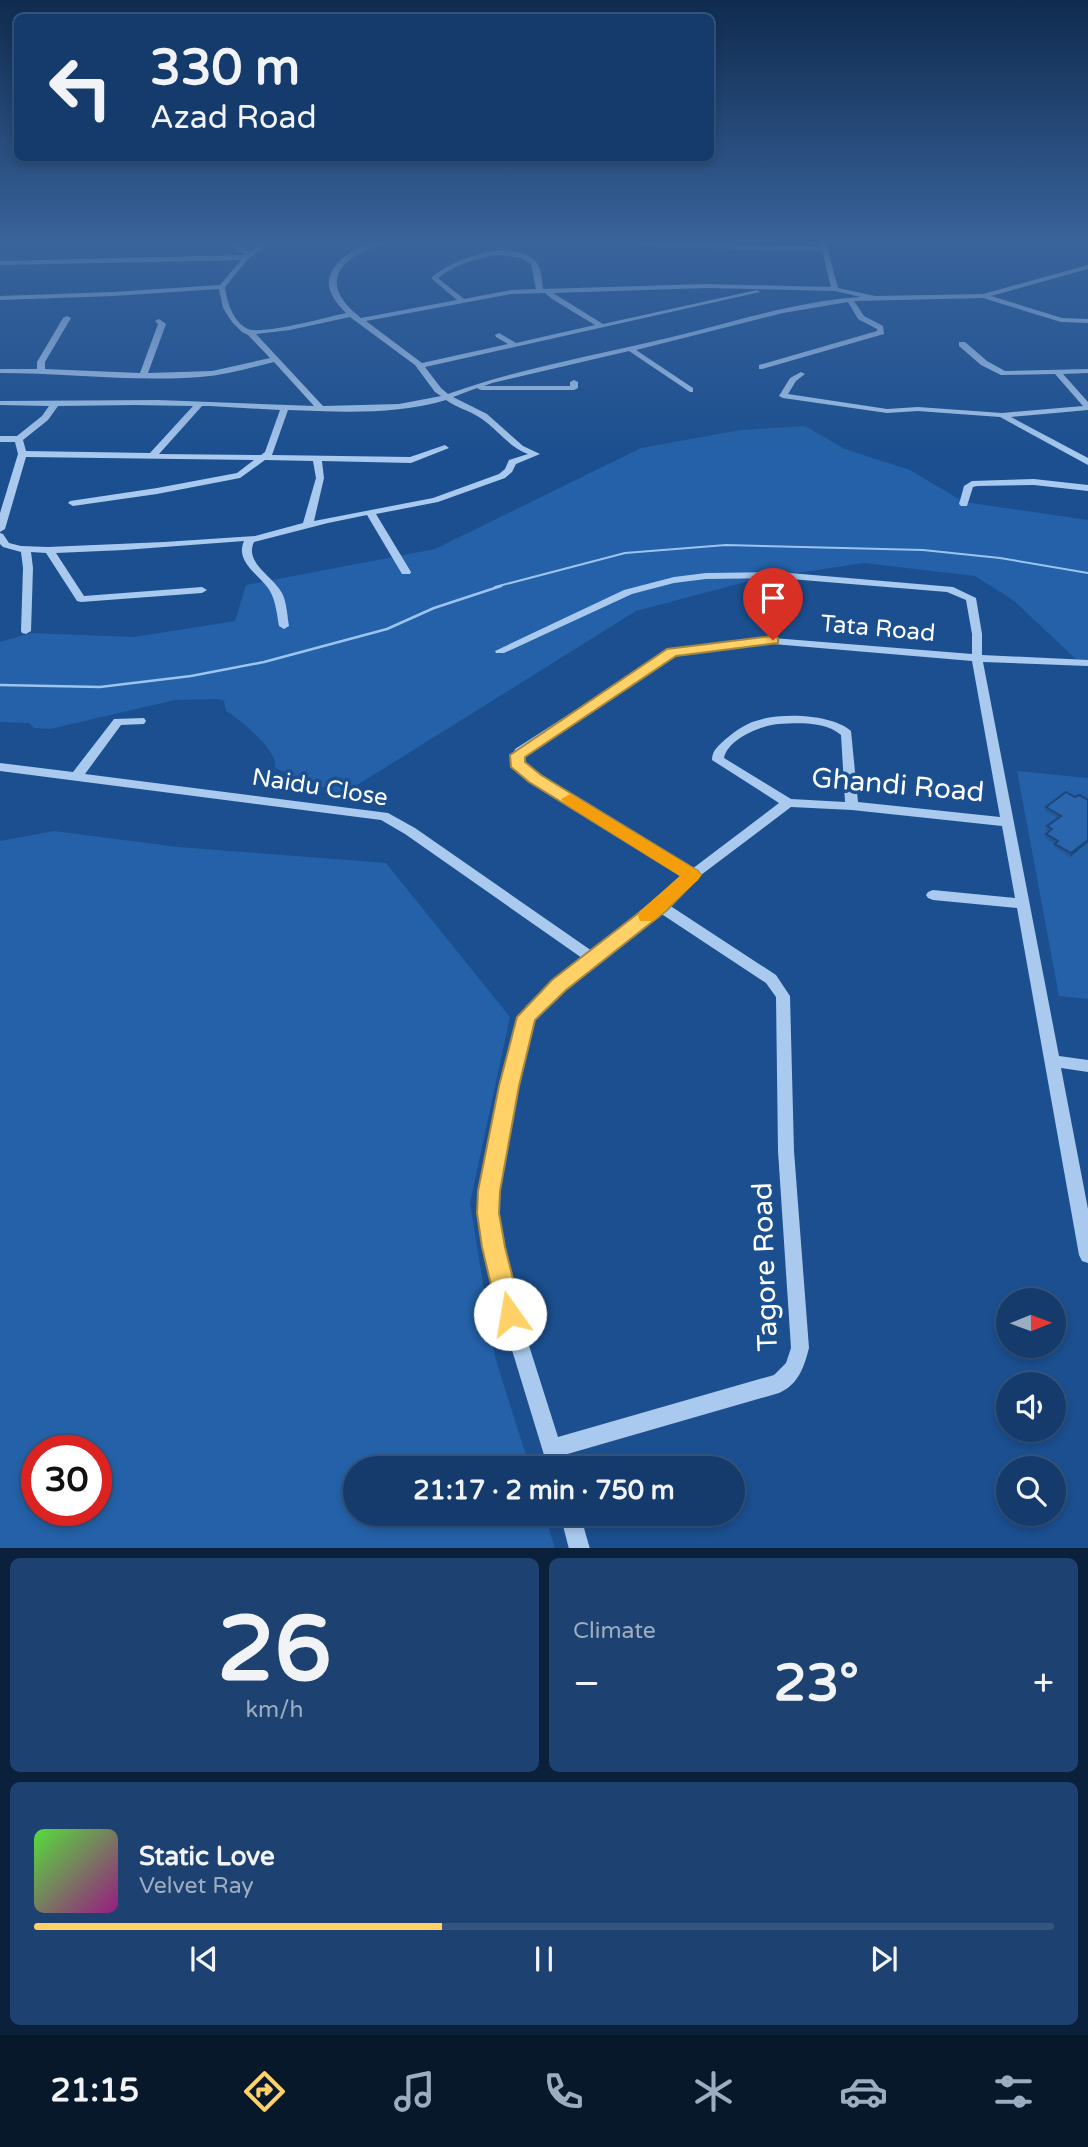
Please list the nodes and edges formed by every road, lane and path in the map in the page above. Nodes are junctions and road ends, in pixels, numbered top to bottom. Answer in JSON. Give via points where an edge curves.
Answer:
{"nodes":[{"id":1,"x":230,"y":312,"type":"edge"},
{"id":2,"x":402,"y":312,"type":"edge"},
{"id":3,"x":578,"y":312,"type":"edge"},
{"id":4,"x":661,"y":312,"type":"edge"},
{"id":5,"x":791,"y":312,"type":"edge"},
{"id":6,"x":858,"y":312,"type":"edge"},
{"id":7,"x":1036,"y":312,"type":"edge"},
{"id":8,"x":352,"y":314,"type":"joint"},
{"id":9,"x":66,"y":318,"type":"dead end"},
{"id":10,"x":361,"y":320,"type":"junction"},
{"id":11,"x":159,"y":321,"type":"dead end"},
{"id":12,"x":1088,"y":321,"type":"edge"},
{"id":13,"x":600,"y":325,"type":"junction"},
{"id":14,"x":251,"y":333,"type":"junction"},
{"id":15,"x":499,"y":335,"type":"dead end"},
{"id":16,"x":962,"y":344,"type":"dead end"},
{"id":17,"x":516,"y":346,"type":"junction"},
{"id":18,"x":630,"y":349,"type":"junction"},
{"id":19,"x":275,"y":359,"type":"junction"},
{"id":20,"x":420,"y":366,"type":"junction"},
{"id":21,"x":762,"y":367,"type":"dead end"},
{"id":22,"x":41,"y":369,"type":"junction"},
{"id":23,"x":0,"y":371,"type":"edge"},
{"id":24,"x":1088,"y":371,"type":"edge"},
{"id":25,"x":1057,"y":372,"type":"junction"},
{"id":26,"x":144,"y":374,"type":"junction"},
{"id":27,"x":801,"y":374,"type":"dead end"},
{"id":28,"x":574,"y":382,"type":"dead end"},
{"id":29,"x":470,"y":388,"type":"junction"},
{"id":30,"x":690,"y":390,"type":"dead end"},
{"id":31,"x":447,"y":397,"type":"junction"},
{"id":32,"x":1085,"y":398,"type":"edge"},
{"id":33,"x":0,"y":403,"type":"edge"},
{"id":34,"x":55,"y":404,"type":"junction"},
{"id":35,"x":199,"y":404,"type":"junction"},
{"id":36,"x":285,"y":407,"type":"junction"},
{"id":37,"x":320,"y":407,"type":"junction"},
{"id":38,"x":1088,"y":407,"type":"edge"},
{"id":39,"x":1002,"y":415,"type":"junction"},
{"id":40,"x":0,"y":439,"type":"edge"},
{"id":41,"x":19,"y":439,"type":"junction"},
{"id":42,"x":445,"y":448,"type":"dead end"},
{"id":43,"x":22,"y":454,"type":"junction"},
{"id":44,"x":152,"y":456,"type":"junction"},
{"id":45,"x":317,"y":459,"type":"junction"},
{"id":46,"x":263,"y":460,"type":"junction"},
{"id":47,"x":1088,"y":462,"type":"edge"},
{"id":48,"x":1088,"y":488,"type":"edge"},
{"id":49,"x":12,"y":491,"type":"junction"},
{"id":50,"x":0,"y":492,"type":"edge"},
{"id":51,"x":73,"y":503,"type":"dead end"},
{"id":52,"x":964,"y":504,"type":"dead end"},
{"id":53,"x":370,"y":512,"type":"junction"},
{"id":54,"x":308,"y":524,"type":"junction"},
{"id":55,"x":0,"y":529,"type":"edge"},
{"id":56,"x":0,"y":536,"type":"edge"},
{"id":57,"x":253,"y":538,"type":"junction"},
{"id":58,"x":26,"y":549,"type":"junction"},
{"id":59,"x":49,"y":550,"type":"junction"},
{"id":60,"x":406,"y":572,"type":"dead end"},
{"id":61,"x":202,"y":590,"type":"dead end"},
{"id":62,"x":284,"y":626,"type":"dead end"},
{"id":63,"x":26,"y":631,"type":"dead end"},
{"id":64,"x":500,"y":651,"type":"dead end"},
{"id":65,"x":977,"y":659,"type":"junction"},
{"id":66,"x":1088,"y":663,"type":"edge"},
{"id":67,"x":139,"y":721,"type":"dead end"},
{"id":68,"x":0,"y":767,"type":"edge"},
{"id":69,"x":76,"y":777,"type":"junction"},
{"id":70,"x":788,"y":803,"type":"junction"},
{"id":71,"x":852,"y":806,"type":"junction"},
{"id":72,"x":1009,"y":822,"type":"junction"},
{"id":73,"x":692,"y":875,"type":"junction"},
{"id":74,"x":933,"y":895,"type":"dead end"},
{"id":75,"x":1023,"y":904,"type":"junction"},
{"id":76,"x":660,"y":906,"type":"junction"},
{"id":77,"x":592,"y":958,"type":"junction"},
{"id":78,"x":780,"y":990,"type":"joint"},
{"id":79,"x":1053,"y":1061,"type":"junction"},
{"id":80,"x":1088,"y":1066,"type":"edge"},
{"id":81,"x":1088,"y":1255,"type":"edge"},
{"id":82,"x":552,"y":1449,"type":"junction"},
{"id":83,"x":554,"y":1456,"type":"edge"},
{"id":84,"x":573,"y":1526,"type":"edge"},
{"id":85,"x":580,"y":1548,"type":"edge"}],
"edges":[{"from":1,"to":14,"type":"street"},
{"from":2,"to":10,"type":"street"},
{"from":3,"to":13,"type":"street"},
{"from":4,"to":13,"type":"street"},
{"from":5,"to":18,"type":"street"},
{"from":6,"to":21,"type":"street","via":[[881,332]]},
{"from":7,"to":12,"type":"street"},
{"from":8,"to":10,"type":"street"},
{"from":8,"to":14,"type":"street"},
{"from":9,"to":22,"type":"street"},
{"from":10,"to":20,"type":"street"},
{"from":11,"to":26,"type":"street","via":[[162,324]]},
{"from":13,"to":17,"type":"street"},
{"from":14,"to":19,"type":"street"},
{"from":15,"to":17,"type":"street"},
{"from":16,"to":25,"type":"street","via":[[1004,373]]},
{"from":17,"to":20,"type":"street"},
{"from":18,"to":29,"type":"street"},
{"from":18,"to":30,"type":"street"},
{"from":19,"to":26,"type":"street","via":[[200,375]]},
{"from":19,"to":37,"type":"street"},
{"from":20,"to":31,"type":"street"},
{"from":22,"to":23,"type":"street"},
{"from":22,"to":26,"type":"street"},
{"from":24,"to":25,"type":"street"},
{"from":25,"to":32,"type":"street"},
{"from":27,"to":39,"type":"street","via":[[783,396],[887,411]]},
{"from":28,"to":29,"type":"street","via":[[574,388]]},
{"from":29,"to":31,"type":"street"},
{"from":31,"to":37,"type":"street","via":[[406,405]]},
{"from":31,"to":53,"type":"street","via":[[484,416],[520,448],[536,454],[512,462],[502,476],[435,500]]},
{"from":32,"to":38,"type":"street"},
{"from":33,"to":34,"type":"street"},
{"from":34,"to":35,"type":"street"},
{"from":34,"to":41,"type":"street"},
{"from":35,"to":36,"type":"street"},
{"from":35,"to":44,"type":"street"},
{"from":36,"to":37,"type":"street"},
{"from":36,"to":46,"type":"street"},
{"from":38,"to":39,"type":"street"},
{"from":39,"to":47,"type":"street"},
{"from":40,"to":41,"type":"street"},
{"from":41,"to":43,"type":"street"},
{"from":42,"to":45,"type":"street","via":[[411,460]]},
{"from":43,"to":44,"type":"street"},
{"from":43,"to":49,"type":"street"},
{"from":44,"to":46,"type":"street"},
{"from":45,"to":46,"type":"street"},
{"from":45,"to":54,"type":"street","via":[[320,478]]},
{"from":46,"to":51,"type":"street","via":[[240,475]]},
{"from":48,"to":52,"type":"street","via":[[1034,482],[975,483],[969,486]]},
{"from":49,"to":50,"type":"street"},
{"from":49,"to":55,"type":"street"},
{"from":53,"to":54,"type":"street"},
{"from":53,"to":60,"type":"street"},
{"from":54,"to":57,"type":"street"},
{"from":56,"to":58,"type":"street","via":[[6,545]]},
{"from":57,"to":59,"type":"street"},
{"from":57,"to":62,"type":"street","via":[[247,544],[249,561],[276,591]]},
{"from":58,"to":59,"type":"street"},
{"from":58,"to":63,"type":"street"},
{"from":59,"to":61,"type":"street","via":[[81,599]]},
{"from":64,"to":65,"type":"street","via":[[628,592],[674,580],[743,574],[958,590],[971,598]]},
{"from":65,"to":66,"type":"street","name":"Tata Road"},
{"from":65,"to":72,"type":"street"},
{"from":65,"to":73,"type":"street","name":"Tata Road","via":[[773,640],[675,652],[523,749],[516,758],[535,779]]},
{"from":67,"to":69,"type":"street","via":[[118,722]]},
{"from":68,"to":69,"type":"street","name":"Naidu Close"},
{"from":69,"to":77,"type":"street","name":"Naidu Close","via":[[384,816]]},
{"from":70,"to":71,"type":"street","name":"Ghandi Road"},
{"from":70,"to":71,"type":"street","via":[[718,760],[718,753],[760,723],[824,721],[839,725],[847,734]]},
{"from":70,"to":73,"type":"street","name":"Ghandi Road"},
{"from":71,"to":72,"type":"street","name":"Ghandi Road"},
{"from":72,"to":75,"type":"street"},
{"from":73,"to":76,"type":"street","name":"Ghandi Road"},
{"from":74,"to":75,"type":"street"},
{"from":75,"to":79,"type":"street"},
{"from":76,"to":77,"type":"street","name":"Ghandi Road"},
{"from":76,"to":78,"type":"street","via":[[771,979]]},
{"from":77,"to":82,"type":"street","name":"Ghandi Road","via":[[526,1017],[489,1191],[488,1213],[510,1314]]},
{"from":78,"to":82,"type":"street","name":"Tagore Road","via":[[785,1004],[786,1151],[800,1348],[794,1369],[769,1387]]},
{"from":79,"to":80,"type":"street"},
{"from":79,"to":81,"type":"street"},
{"from":82,"to":83,"type":"street","name":"Ghandi Road"},
{"from":84,"to":85,"type":"street"}]}
